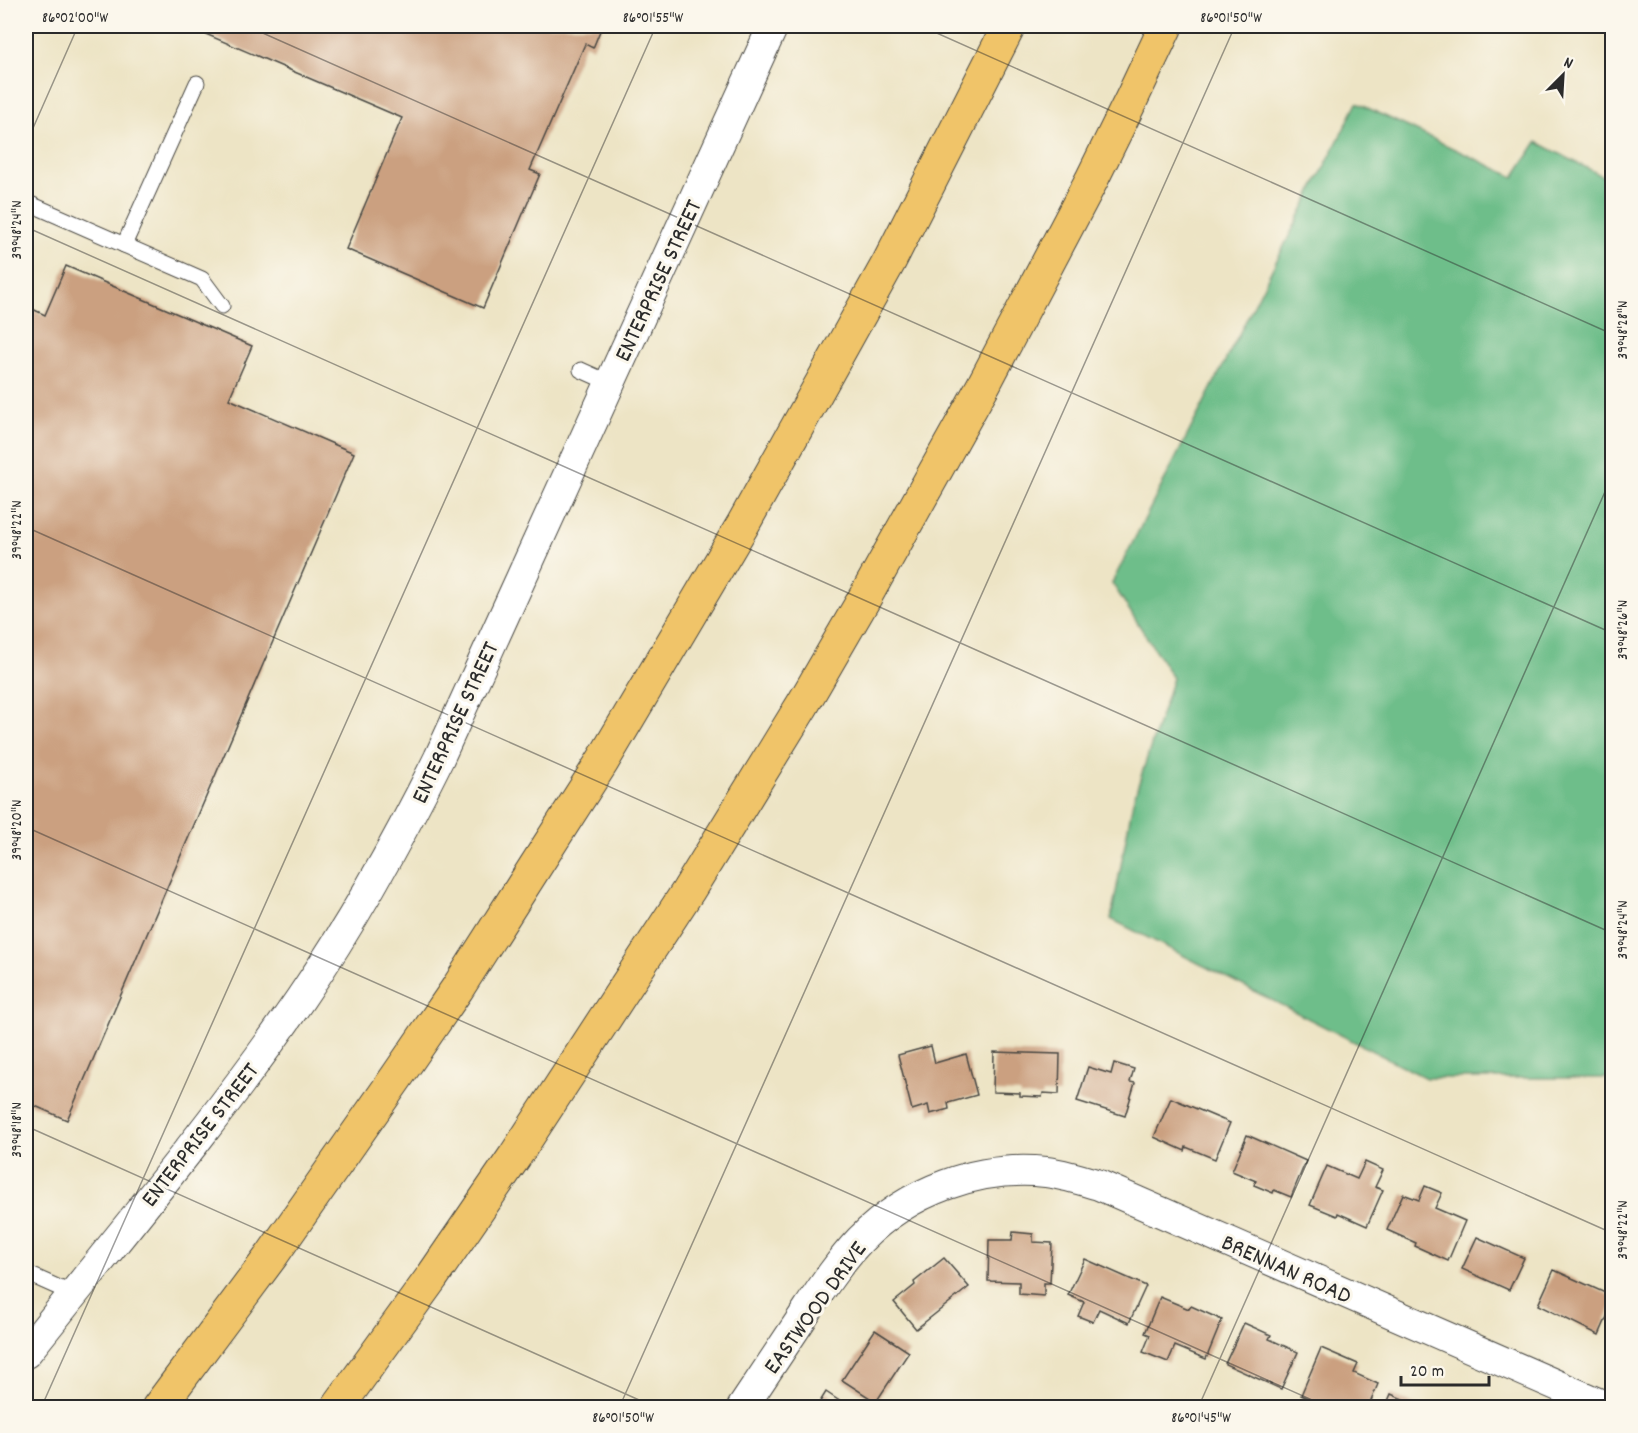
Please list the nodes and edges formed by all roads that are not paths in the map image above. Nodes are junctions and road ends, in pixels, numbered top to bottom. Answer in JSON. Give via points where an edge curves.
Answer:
{"nodes":[{"id":1,"x":773,"y":26,"type":"edge"},
{"id":2,"x":1009,"y":26,"type":"edge"},
{"id":3,"x":1166,"y":26,"type":"edge"},
{"id":4,"x":197,"y":83,"type":"dead end"},
{"id":5,"x":26,"y":202,"type":"edge"},
{"id":6,"x":124,"y":245,"type":"junction"},
{"id":7,"x":222,"y":306,"type":"dead end"},
{"id":8,"x":581,"y":370,"type":"dead end"},
{"id":9,"x":610,"y":383,"type":"junction"},
{"id":10,"x":957,"y":1182,"type":"joint"},
{"id":11,"x":26,"y":1273,"type":"edge"},
{"id":12,"x":73,"y":1293,"type":"junction"},
{"id":13,"x":26,"y":1353,"type":"edge"},
{"id":14,"x":158,"y":1407,"type":"edge"},
{"id":15,"x":337,"y":1407,"type":"edge"},
{"id":16,"x":742,"y":1407,"type":"edge"},
{"id":17,"x":1609,"y":1407,"type":"edge"}],
"edges":[{"from":1,"to":9,"type":"street","name":"ENTERPRISE STREET"},
{"from":2,"to":14,"type":"highway","via":[[878,282],[742,526],[602,762],[396,1078],[272,1255]]},
{"from":3,"to":15,"type":"highway","via":[[1091,181],[984,384],[803,704],[521,1148]]},
{"from":4,"to":6,"type":"lane"},
{"from":5,"to":6,"type":"lane"},
{"from":6,"to":7,"type":"lane","via":[[202,279]]},
{"from":8,"to":9,"type":"lane"},
{"from":9,"to":12,"type":"street","name":"ENTERPRISE STREET","via":[[439,758],[368,892],[308,988],[253,1065]]},
{"from":10,"to":16,"type":"street","name":"EASTWOOD DRIVE","via":[[905,1204],[860,1240]]},
{"from":10,"to":17,"type":"street","name":"BRENNAN ROAD","via":[[972,1176],[1014,1171],[1057,1174],[1099,1185]]},
{"from":11,"to":12,"type":"lane"},
{"from":12,"to":13,"type":"street","name":"ENTERPRISE STREET"}]}
